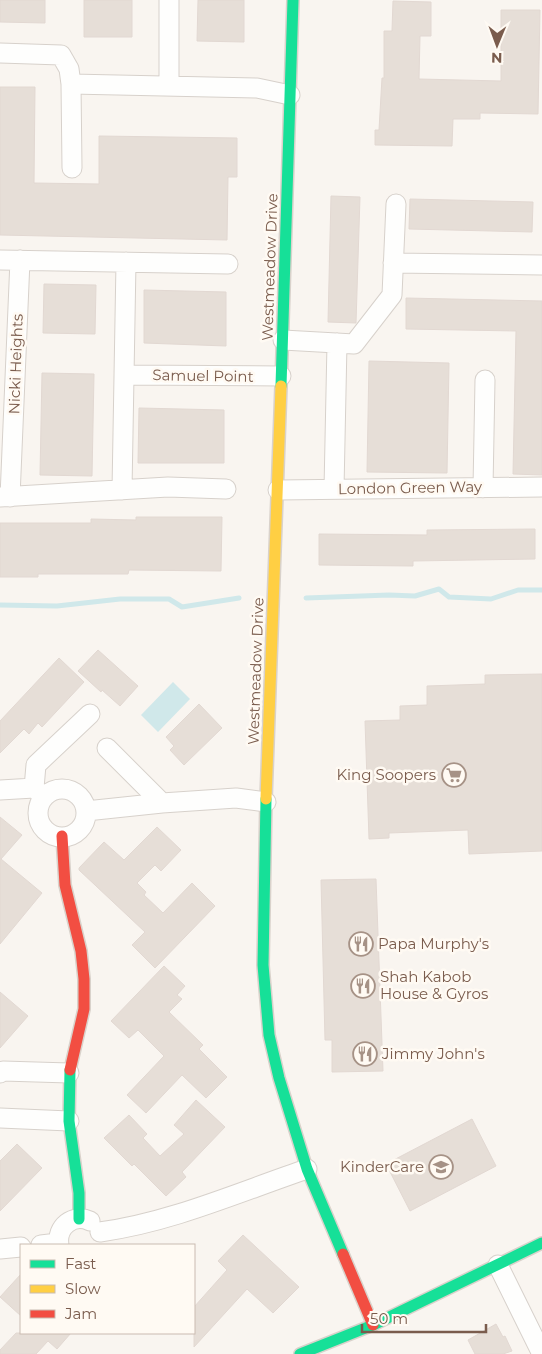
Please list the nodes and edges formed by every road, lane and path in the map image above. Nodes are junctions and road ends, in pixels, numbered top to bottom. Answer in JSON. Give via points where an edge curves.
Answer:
{"nodes":[{"id":1,"x":169,"y":0,"type":"edge"},
{"id":2,"x":292,"y":0,"type":"edge"},
{"id":3,"x":0,"y":53,"type":"edge"},
{"id":4,"x":71,"y":84,"type":"junction"},
{"id":5,"x":169,"y":86,"type":"junction"},
{"id":6,"x":290,"y":95,"type":"junction"},
{"id":7,"x":72,"y":168,"type":"dead end"},
{"id":8,"x":396,"y":204,"type":"dead end"},
{"id":9,"x":0,"y":260,"type":"edge"},
{"id":10,"x":20,"y":260,"type":"junction"},
{"id":11,"x":126,"y":262,"type":"junction"},
{"id":12,"x":393,"y":263,"type":"junction"},
{"id":13,"x":228,"y":264,"type":"dead end"},
{"id":14,"x":542,"y":265,"type":"edge"},
{"id":15,"x":282,"y":340,"type":"junction"},
{"id":16,"x":337,"y":343,"type":"junction"},
{"id":17,"x":124,"y":375,"type":"junction"},
{"id":18,"x":282,"y":376,"type":"junction"},
{"id":19,"x":486,"y":380,"type":"dead end"},
{"id":20,"x":542,"y":487,"type":"edge"},
{"id":21,"x":483,"y":488,"type":"junction"},
{"id":22,"x":226,"y":489,"type":"dead end"},
{"id":23,"x":334,"y":489,"type":"junction"},
{"id":24,"x":122,"y":490,"type":"junction"},
{"id":25,"x":278,"y":490,"type":"junction"},
{"id":26,"x":5,"y":497,"type":"edge"},
{"id":27,"x":90,"y":714,"type":"dead end"},
{"id":28,"x":107,"y":748,"type":"dead end"},
{"id":29,"x":0,"y":790,"type":"edge"},
{"id":30,"x":39,"y":793,"type":"junction"},
{"id":31,"x":266,"y":802,"type":"junction"},
{"id":32,"x":162,"y":803,"type":"junction"},
{"id":33,"x":86,"y":811,"type":"junction"},
{"id":34,"x":62,"y":836,"type":"junction"},
{"id":35,"x":0,"y":1073,"type":"edge"},
{"id":36,"x":69,"y":1073,"type":"junction"},
{"id":37,"x":0,"y":1118,"type":"edge"},
{"id":38,"x":69,"y":1122,"type":"junction"},
{"id":39,"x":307,"y":1169,"type":"junction"},
{"id":40,"x":79,"y":1218,"type":"junction"},
{"id":41,"x":101,"y":1239,"type":"edge"},
{"id":42,"x":542,"y":1243,"type":"edge"},
{"id":43,"x":53,"y":1244,"type":"edge"},
{"id":44,"x":20,"y":1247,"type":"edge"},
{"id":45,"x":0,"y":1249,"type":"edge"},
{"id":46,"x":498,"y":1266,"type":"junction"},
{"id":47,"x":373,"y":1325,"type":"junction"},
{"id":48,"x":300,"y":1354,"type":"edge"},
{"id":49,"x":542,"y":1354,"type":"edge"}],
"edges":[{"from":1,"to":5,"type":"street"},
{"from":2,"to":6,"type":"street","name":"Westmeadow Drive"},
{"from":3,"to":4,"type":"street","via":[[61,55],[69,69]]},
{"from":4,"to":5,"type":"street"},
{"from":4,"to":7,"type":"street"},
{"from":5,"to":6,"type":"street","via":[[257,88]]},
{"from":6,"to":15,"type":"street","name":"Westmeadow Drive"},
{"from":8,"to":12,"type":"street"},
{"from":9,"to":10,"type":"street"},
{"from":10,"to":11,"type":"street"},
{"from":10,"to":26,"type":"street","name":"Nicki Heights"},
{"from":11,"to":13,"type":"street"},
{"from":11,"to":17,"type":"street"},
{"from":12,"to":14,"type":"street"},
{"from":12,"to":16,"type":"street","via":[[392,295],[354,344]]},
{"from":15,"to":16,"type":"street"},
{"from":15,"to":18,"type":"street","name":"Westmeadow Drive"},
{"from":16,"to":23,"type":"street"},
{"from":17,"to":18,"type":"street","name":"Samuel Point"},
{"from":17,"to":24,"type":"street"},
{"from":18,"to":25,"type":"street","name":"Westmeadow Drive"},
{"from":19,"to":21,"type":"street"},
{"from":20,"to":21,"type":"street","name":"London Green Way"},
{"from":21,"to":23,"type":"street","name":"London Green Way"},
{"from":22,"to":24,"type":"street","via":[[168,487]]},
{"from":23,"to":25,"type":"street","name":"London Green Way"},
{"from":24,"to":26,"type":"street"},
{"from":25,"to":31,"type":"street","name":"Westmeadow Drive"},
{"from":27,"to":30,"type":"street","via":[[36,765]]},
{"from":28,"to":32,"type":"street"},
{"from":29,"to":30,"type":"street"},
{"from":30,"to":33,"type":"street","via":[[70,790],[82,799]]},
{"from":30,"to":34,"type":"street","via":[[40,822],[51,834]]},
{"from":31,"to":32,"type":"street","via":[[236,798]]},
{"from":31,"to":39,"type":"street","name":"Westmeadow Drive","via":[[263,965],[269,1036],[278,1078]]},
{"from":32,"to":33,"type":"street"},
{"from":33,"to":34,"type":"street","via":[[80,829]]},
{"from":34,"to":36,"type":"street","via":[[65,885],[81,951],[84,979],[84,1009]]},
{"from":35,"to":36,"type":"street"},
{"from":36,"to":38,"type":"street"},
{"from":37,"to":38,"type":"street"},
{"from":38,"to":40,"type":"street","via":[[79,1193]]},
{"from":39,"to":41,"type":"street"},
{"from":39,"to":47,"type":"street","name":"Westmeadow Drive"},
{"from":40,"to":41,"type":"street","via":[[92,1222]]},
{"from":40,"to":43,"type":"street","via":[[66,1223]]},
{"from":42,"to":46,"type":"street"},
{"from":44,"to":45,"type":"street"},
{"from":46,"to":47,"type":"street"},
{"from":46,"to":49,"type":"street"},
{"from":47,"to":48,"type":"street"}]}
